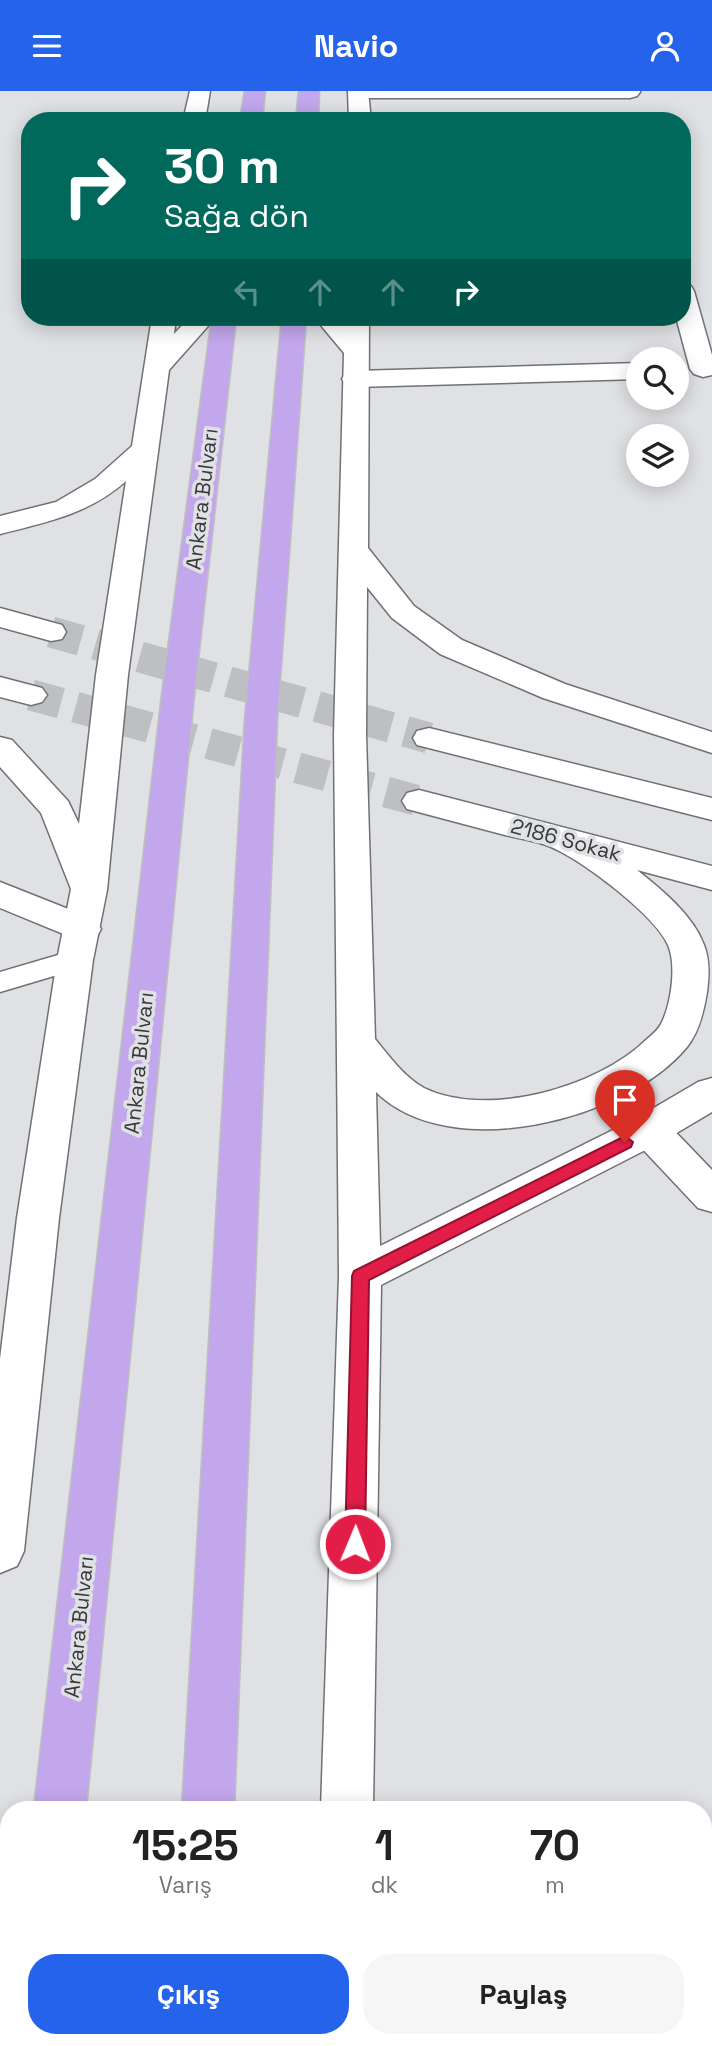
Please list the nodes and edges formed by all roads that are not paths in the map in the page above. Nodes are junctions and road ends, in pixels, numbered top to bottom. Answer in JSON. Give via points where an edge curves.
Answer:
{"nodes":[{"id":1,"x":200,"y":91,"type":"edge"},
{"id":2,"x":255,"y":91,"type":"edge"},
{"id":3,"x":309,"y":91,"type":"edge"},
{"id":4,"x":358,"y":91,"type":"edge"},
{"id":5,"x":631,"y":98,"type":"edge"},
{"id":6,"x":196,"y":112,"type":"edge"},
{"id":7,"x":252,"y":112,"type":"edge"},
{"id":8,"x":308,"y":112,"type":"edge"},
{"id":9,"x":359,"y":112,"type":"edge"},
{"id":10,"x":691,"y":318,"type":"edge"},
{"id":11,"x":163,"y":326,"type":"edge"},
{"id":12,"x":196,"y":326,"type":"edge"},
{"id":13,"x":224,"y":326,"type":"edge"},
{"id":14,"x":293,"y":326,"type":"edge"},
{"id":15,"x":332,"y":326,"type":"edge"},
{"id":16,"x":357,"y":326,"type":"edge"},
{"id":17,"x":356,"y":365,"type":"junction"},
{"id":18,"x":157,"y":368,"type":"junction"},
{"id":19,"x":708,"y":369,"type":"edge"},
{"id":20,"x":689,"y":370,"type":"edge"},
{"id":21,"x":626,"y":371,"type":"edge"},
{"id":22,"x":146,"y":448,"type":"junction"},
{"id":23,"x":0,"y":525,"type":"edge"},
{"id":24,"x":352,"y":549,"type":"junction"},
{"id":25,"x":0,"y":617,"type":"edge"},
{"id":26,"x":51,"y":632,"type":"tunnel mouth"},
{"id":27,"x":0,"y":687,"type":"edge"},
{"id":28,"x":31,"y":695,"type":"tunnel mouth"},
{"id":29,"x":429,"y":738,"type":"tunnel mouth"},
{"id":30,"x":712,"y":743,"type":"edge"},
{"id":31,"x":0,"y":747,"type":"edge"},
{"id":32,"x":419,"y":801,"type":"tunnel mouth"},
{"id":33,"x":712,"y":809,"type":"edge"},
{"id":34,"x":563,"y":839,"type":"junction"},
{"id":35,"x":712,"y":878,"type":"edge"},
{"id":36,"x":89,"y":890,"type":"junction"},
{"id":37,"x":0,"y":894,"type":"edge"},
{"id":38,"x":79,"y":944,"type":"junction"},
{"id":39,"x":0,"y":982,"type":"edge"},
{"id":40,"x":357,"y":1045,"type":"junction"},
{"id":41,"x":712,"y":1094,"type":"edge"},
{"id":42,"x":649,"y":1130,"type":"junction"},
{"id":43,"x":712,"y":1196,"type":"edge"},
{"id":44,"x":360,"y":1276,"type":"junction"},
{"id":45,"x":11,"y":1357,"type":"edge"},
{"id":46,"x":6,"y":1431,"type":"edge"},
{"id":47,"x":0,"y":1551,"type":"edge"},
{"id":48,"x":61,"y":1801,"type":"edge"},
{"id":49,"x":208,"y":1801,"type":"edge"},
{"id":50,"x":347,"y":1801,"type":"edge"}],
"edges":[{"from":1,"to":6,"type":"main road"},
{"from":2,"to":7,"type":"main road"},
{"from":3,"to":8,"type":"main road"},
{"from":4,"to":5,"type":"main road"},
{"from":4,"to":9,"type":"main road"},
{"from":10,"to":19,"type":"main road"},
{"from":11,"to":18,"type":"main road"},
{"from":12,"to":18,"type":"main road"},
{"from":13,"to":48,"type":"main road","name":"Ankara Bulvarı","via":[[178,695]]},
{"from":14,"to":49,"type":"main road","via":[[261,720]]},
{"from":15,"to":17,"type":"main road"},
{"from":16,"to":17,"type":"main road"},
{"from":17,"to":21,"type":"main road"},
{"from":17,"to":24,"type":"main road"},
{"from":18,"to":22,"type":"main road"},
{"from":19,"to":20,"type":"main road"},
{"from":22,"to":23,"type":"main road","via":[[105,485],[66,508]]},
{"from":22,"to":36,"type":"main road","via":[[112,675]]},
{"from":24,"to":30,"type":"main road","via":[[403,612],[451,647],[554,691]]},
{"from":24,"to":40,"type":"main road","via":[[350,734]]},
{"from":25,"to":26,"type":"main road"},
{"from":27,"to":28,"type":"main road"},
{"from":29,"to":33,"type":"main road"},
{"from":31,"to":36,"type":"main road","via":[[56,810]]},
{"from":32,"to":34,"type":"main road","name":"2186 Sokak"},
{"from":34,"to":35,"type":"main road","name":"2186 Sokak"},
{"from":34,"to":40,"type":"main road","via":[[623,875],[685,941],[691,976],[687,1005],[674,1037],[625,1079],[589,1097],[489,1115],[447,1110],[410,1098]]},
{"from":36,"to":38,"type":"main road"},
{"from":37,"to":38,"type":"main road"},
{"from":38,"to":39,"type":"lane"},
{"from":38,"to":45,"type":"main road","via":[[38,1219]]},
{"from":40,"to":44,"type":"main road"},
{"from":41,"to":42,"type":"main road"},
{"from":42,"to":43,"type":"main road"},
{"from":42,"to":44,"type":"main road"},
{"from":44,"to":50,"type":"main road"},
{"from":45,"to":46,"type":"main road"},
{"from":46,"to":47,"type":"main road"}]}
